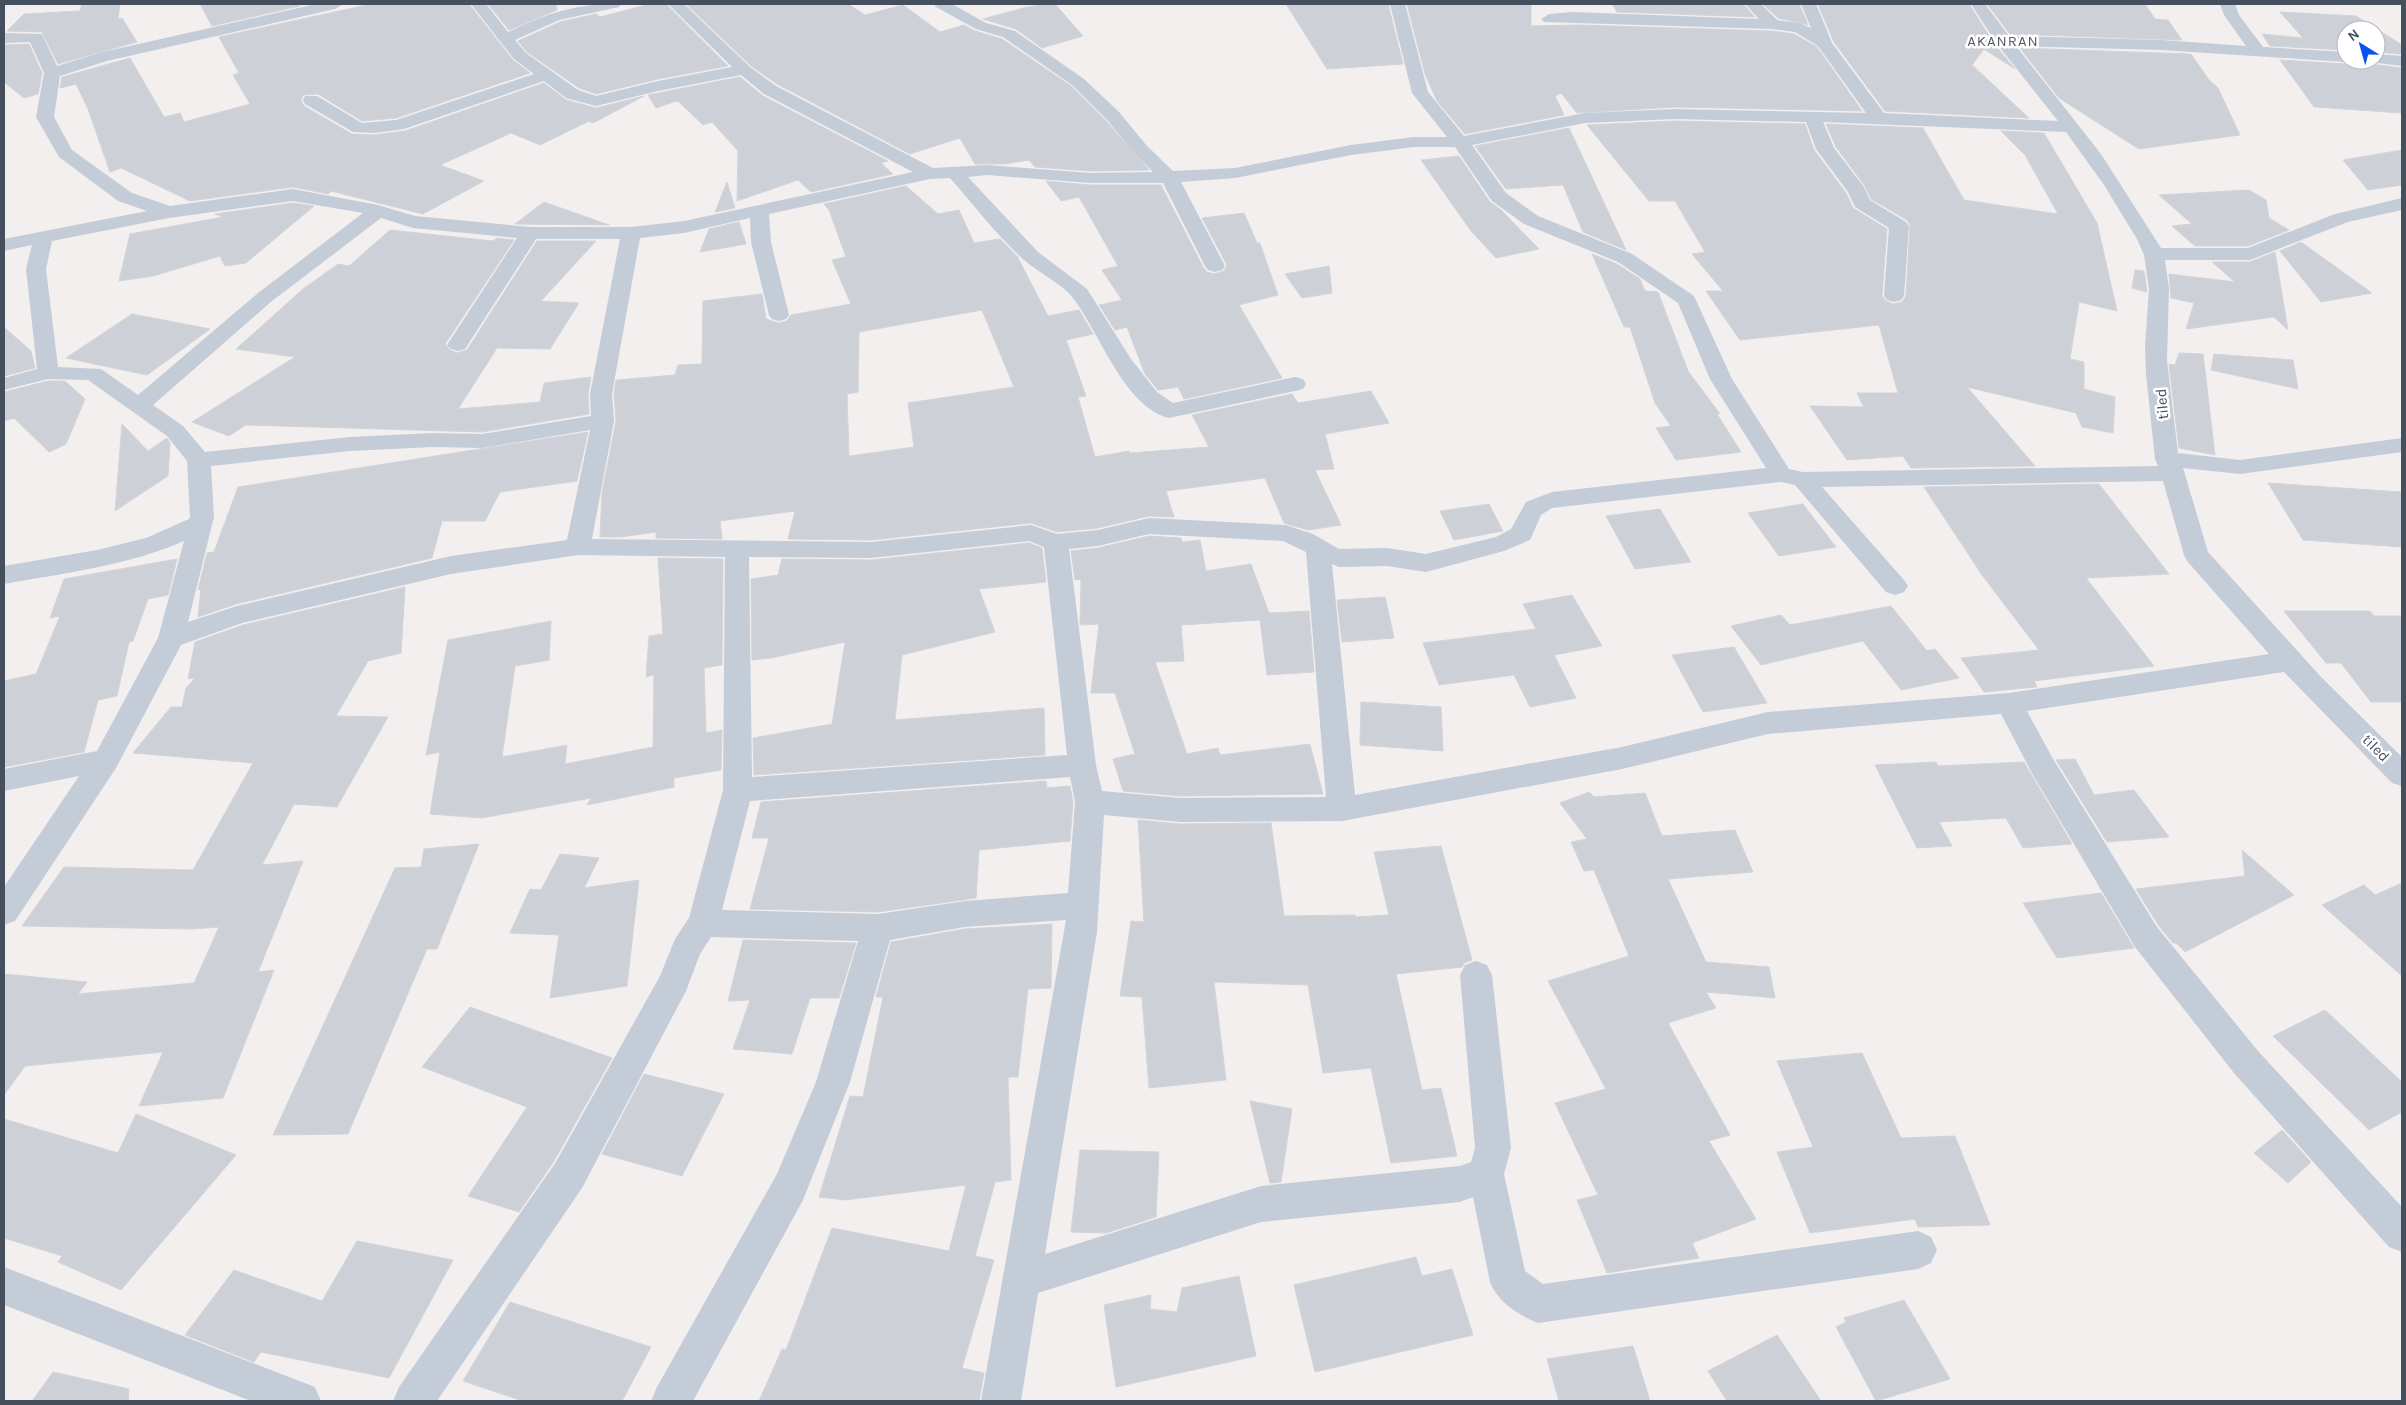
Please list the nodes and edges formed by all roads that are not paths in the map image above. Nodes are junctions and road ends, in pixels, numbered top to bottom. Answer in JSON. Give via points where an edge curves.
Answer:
{"nodes":[{"id":1,"x":335,"y":4,"type":"edge"},
{"id":2,"x":478,"y":4,"type":"edge"},
{"id":3,"x":614,"y":4,"type":"edge"},
{"id":4,"x":676,"y":4,"type":"edge"},
{"id":5,"x":941,"y":4,"type":"edge"},
{"id":6,"x":1397,"y":4,"type":"edge"},
{"id":7,"x":1753,"y":4,"type":"edge"},
{"id":8,"x":1809,"y":4,"type":"edge"},
{"id":9,"x":1978,"y":4,"type":"edge"},
{"id":10,"x":2228,"y":4,"type":"edge"},
{"id":11,"x":1549,"y":19,"type":"dead end"},
{"id":12,"x":1772,"y":24,"type":"junction"},
{"id":13,"x":4,"y":38,"type":"edge"},
{"id":14,"x":505,"y":39,"type":"junction"},
{"id":15,"x":2003,"y":41,"type":"junction"},
{"id":16,"x":1824,"y":43,"type":"junction"},
{"id":17,"x":2259,"y":52,"type":"junction"},
{"id":18,"x":2336,"y":56,"type":"edge"},
{"id":19,"x":2386,"y":59,"type":"edge"},
{"id":20,"x":2402,"y":60,"type":"edge"},
{"id":21,"x":744,"y":70,"type":"junction"},
{"id":22,"x":52,"y":73,"type":"junction"},
{"id":23,"x":547,"y":75,"type":"junction"},
{"id":24,"x":311,"y":100,"type":"dead end"},
{"id":25,"x":1813,"y":118,"type":"junction"},
{"id":26,"x":1878,"y":118,"type":"junction"},
{"id":27,"x":2072,"y":127,"type":"junction"},
{"id":28,"x":1458,"y":142,"type":"junction"},
{"id":29,"x":930,"y":174,"type":"junction"},
{"id":30,"x":956,"y":174,"type":"junction"},
{"id":31,"x":1169,"y":177,"type":"junction"},
{"id":32,"x":2402,"y":204,"type":"edge"},
{"id":33,"x":378,"y":211,"type":"junction"},
{"id":34,"x":169,"y":212,"type":"junction"},
{"id":35,"x":759,"y":212,"type":"junction"},
{"id":36,"x":530,"y":233,"type":"junction"},
{"id":37,"x":631,"y":233,"type":"junction"},
{"id":38,"x":43,"y":236,"type":"junction"},
{"id":39,"x":4,"y":245,"type":"edge"},
{"id":40,"x":2154,"y":254,"type":"junction"},
{"id":41,"x":1215,"y":266,"type":"dead end"},
{"id":42,"x":1894,"y":296,"type":"dead end"},
{"id":43,"x":779,"y":315,"type":"dead end"},
{"id":44,"x":458,"y":345,"type":"dead end"},
{"id":45,"x":48,"y":373,"type":"junction"},
{"id":46,"x":4,"y":384,"type":"edge"},
{"id":47,"x":1295,"y":384,"type":"dead end"},
{"id":48,"x":139,"y":406,"type":"junction"},
{"id":49,"x":603,"y":421,"type":"junction"},
{"id":50,"x":2402,"y":445,"type":"edge"},
{"id":51,"x":199,"y":460,"type":"junction"},
{"id":52,"x":2170,"y":466,"type":"junction"},
{"id":53,"x":1792,"y":477,"type":"junction"},
{"id":54,"x":200,"y":524,"type":"junction"},
{"id":55,"x":1056,"y":542,"type":"junction"},
{"id":56,"x":578,"y":547,"type":"junction"},
{"id":57,"x":737,"y":548,"type":"junction"},
{"id":58,"x":1318,"y":549,"type":"junction"},
{"id":59,"x":4,"y":575,"type":"edge"},
{"id":60,"x":1895,"y":586,"type":"dead end"},
{"id":61,"x":171,"y":638,"type":"junction"},
{"id":62,"x":2290,"y":661,"type":"junction"},
{"id":63,"x":2009,"y":703,"type":"junction"},
{"id":64,"x":106,"y":760,"type":"junction"},
{"id":65,"x":1082,"y":765,"type":"junction"},
{"id":66,"x":2402,"y":775,"type":"edge"},
{"id":67,"x":4,"y":780,"type":"edge"},
{"id":68,"x":738,"y":790,"type":"junction"},
{"id":69,"x":1090,"y":802,"type":"junction"},
{"id":70,"x":1342,"y":809,"type":"junction"},
{"id":71,"x":1083,"y":905,"type":"junction"},
{"id":72,"x":4,"y":912,"type":"edge"},
{"id":73,"x":703,"y":923,"type":"junction"},
{"id":74,"x":878,"y":928,"type":"junction"},
{"id":75,"x":1476,"y":975,"type":"dead end"},
{"id":76,"x":1486,"y":1174,"type":"junction"},
{"id":77,"x":2402,"y":1234,"type":"edge"},
{"id":78,"x":1918,"y":1250,"type":"dead end"},
{"id":79,"x":1021,"y":1280,"type":"junction"},
{"id":80,"x":4,"y":1286,"type":"edge"},
{"id":81,"x":301,"y":1401,"type":"edge"},
{"id":82,"x":413,"y":1401,"type":"edge"},
{"id":83,"x":671,"y":1401,"type":"edge"},
{"id":84,"x":1001,"y":1401,"type":"edge"}],
"edges":[{"from":1,"to":22,"type":"street","via":[[103,57]]},
{"from":2,"to":14,"type":"street"},
{"from":3,"to":14,"type":"street","via":[[555,16]]},
{"from":4,"to":21,"type":"street"},
{"from":5,"to":31,"type":"street","via":[[981,26],[1009,34],[1078,82]]},
{"from":6,"to":28,"type":"street","via":[[1420,93]]},
{"from":7,"to":12,"type":"street"},
{"from":8,"to":16,"type":"street"},
{"from":9,"to":15,"type":"street","name":"tiled"},
{"from":10,"to":17,"type":"street","via":[[2232,15]]},
{"from":11,"to":12,"type":"street","via":[[1572,17]]},
{"from":12,"to":16,"type":"street","via":[[1799,28]]},
{"from":13,"to":22,"type":"street","via":[[36,37]]},
{"from":14,"to":23,"type":"street","via":[[520,56]]},
{"from":15,"to":17,"type":"street","via":[[2161,44]]},
{"from":15,"to":27,"type":"street","name":"tiled"},
{"from":16,"to":26,"type":"street"},
{"from":17,"to":18,"type":"street"},
{"from":19,"to":20,"type":"street"},
{"from":21,"to":23,"type":"street","via":[[596,101],[572,94]]},
{"from":21,"to":29,"type":"street","via":[[770,90]]},
{"from":22,"to":34,"type":"street","via":[[45,117],[65,152],[125,196]]},
{"from":23,"to":24,"type":"street","via":[[398,125],[374,128],[359,128]]},
{"from":25,"to":26,"type":"street"},
{"from":25,"to":28,"type":"street","via":[[1675,114],[1585,118]]},
{"from":25,"to":42,"type":"street","via":[[1825,149],[1857,191],[1862,203],[1899,226]]},
{"from":26,"to":27,"type":"street"},
{"from":27,"to":40,"type":"street","name":"tiled","via":[[2110,179]]},
{"from":28,"to":31,"type":"street","via":[[1414,142],[1235,173]]},
{"from":28,"to":53,"type":"street","via":[[1500,197],[1531,220],[1625,258],[1687,300],[1722,379]]},
{"from":29,"to":30,"type":"street"},
{"from":29,"to":35,"type":"street"},
{"from":30,"to":31,"type":"street","via":[[987,170],[1090,178]]},
{"from":30,"to":47,"type":"street","via":[[1031,256],[1080,293],[1122,362],[1149,397],[1169,411]]},
{"from":31,"to":41,"type":"street"},
{"from":32,"to":40,"type":"street","via":[[2342,218],[2250,254]]},
{"from":33,"to":34,"type":"street","via":[[294,195]]},
{"from":33,"to":36,"type":"street","via":[[413,222]]},
{"from":33,"to":48,"type":"street","via":[[265,297]]},
{"from":34,"to":38,"type":"street"},
{"from":35,"to":37,"type":"street","via":[[684,227]]},
{"from":35,"to":43,"type":"street","via":[[761,242]]},
{"from":36,"to":37,"type":"street"},
{"from":36,"to":44,"type":"street"},
{"from":37,"to":49,"type":"street","via":[[601,394]]},
{"from":38,"to":39,"type":"street"},
{"from":38,"to":45,"type":"street","via":[[36,269]]},
{"from":40,"to":52,"type":"street","name":"tiled","via":[[2160,301],[2156,346]]},
{"from":45,"to":46,"type":"street"},
{"from":45,"to":48,"type":"street","via":[[93,374]]},
{"from":48,"to":51,"type":"street","via":[[176,431]]},
{"from":49,"to":51,"type":"street","via":[[482,441],[350,444]]},
{"from":49,"to":56,"type":"street"},
{"from":50,"to":52,"type":"street","via":[[2240,467]]},
{"from":51,"to":54,"type":"street"},
{"from":52,"to":53,"type":"street"},
{"from":52,"to":62,"type":"street","name":"tiled","via":[[2196,555]]},
{"from":53,"to":58,"type":"street","via":[[1562,498],[1540,503],[1531,508],[1521,534],[1504,543],[1426,563],[1387,556],[1339,558]]},
{"from":53,"to":60,"type":"street"},
{"from":54,"to":59,"type":"street","via":[[145,547]]},
{"from":54,"to":61,"type":"street"},
{"from":55,"to":57,"type":"street","via":[[1031,533],[871,550]]},
{"from":55,"to":58,"type":"street","via":[[1098,538],[1149,526],[1286,533]]},
{"from":55,"to":65,"type":"street"},
{"from":56,"to":57,"type":"street"},
{"from":56,"to":61,"type":"street","via":[[451,565],[237,614]]},
{"from":57,"to":68,"type":"street"},
{"from":58,"to":70,"type":"street"},
{"from":61,"to":64,"type":"street"},
{"from":62,"to":63,"type":"street"},
{"from":62,"to":66,"type":"street","name":"tiled"},
{"from":63,"to":70,"type":"street","via":[[1768,723],[1622,758]]},
{"from":63,"to":77,"type":"street","via":[[2043,767],[2146,937],[2246,1062]]},
{"from":64,"to":67,"type":"street"},
{"from":64,"to":72,"type":"street"},
{"from":65,"to":68,"type":"street"},
{"from":65,"to":69,"type":"street"},
{"from":68,"to":73,"type":"street"},
{"from":69,"to":70,"type":"street","via":[[1180,810]]},
{"from":69,"to":71,"type":"street"},
{"from":71,"to":74,"type":"street","via":[[965,914]]},
{"from":71,"to":79,"type":"street","via":[[1063,1043]]},
{"from":73,"to":74,"type":"street"},
{"from":73,"to":82,"type":"street","via":[[686,949],[675,981],[569,1175]]},
{"from":74,"to":83,"type":"street","via":[[832,1082],[790,1186]]},
{"from":75,"to":76,"type":"street","via":[[1494,1148]]},
{"from":76,"to":78,"type":"street","via":[[1509,1282],[1538,1304]]},
{"from":76,"to":79,"type":"street","via":[[1460,1184],[1261,1204]]},
{"from":79,"to":84,"type":"street"},
{"from":80,"to":81,"type":"street"}]}
